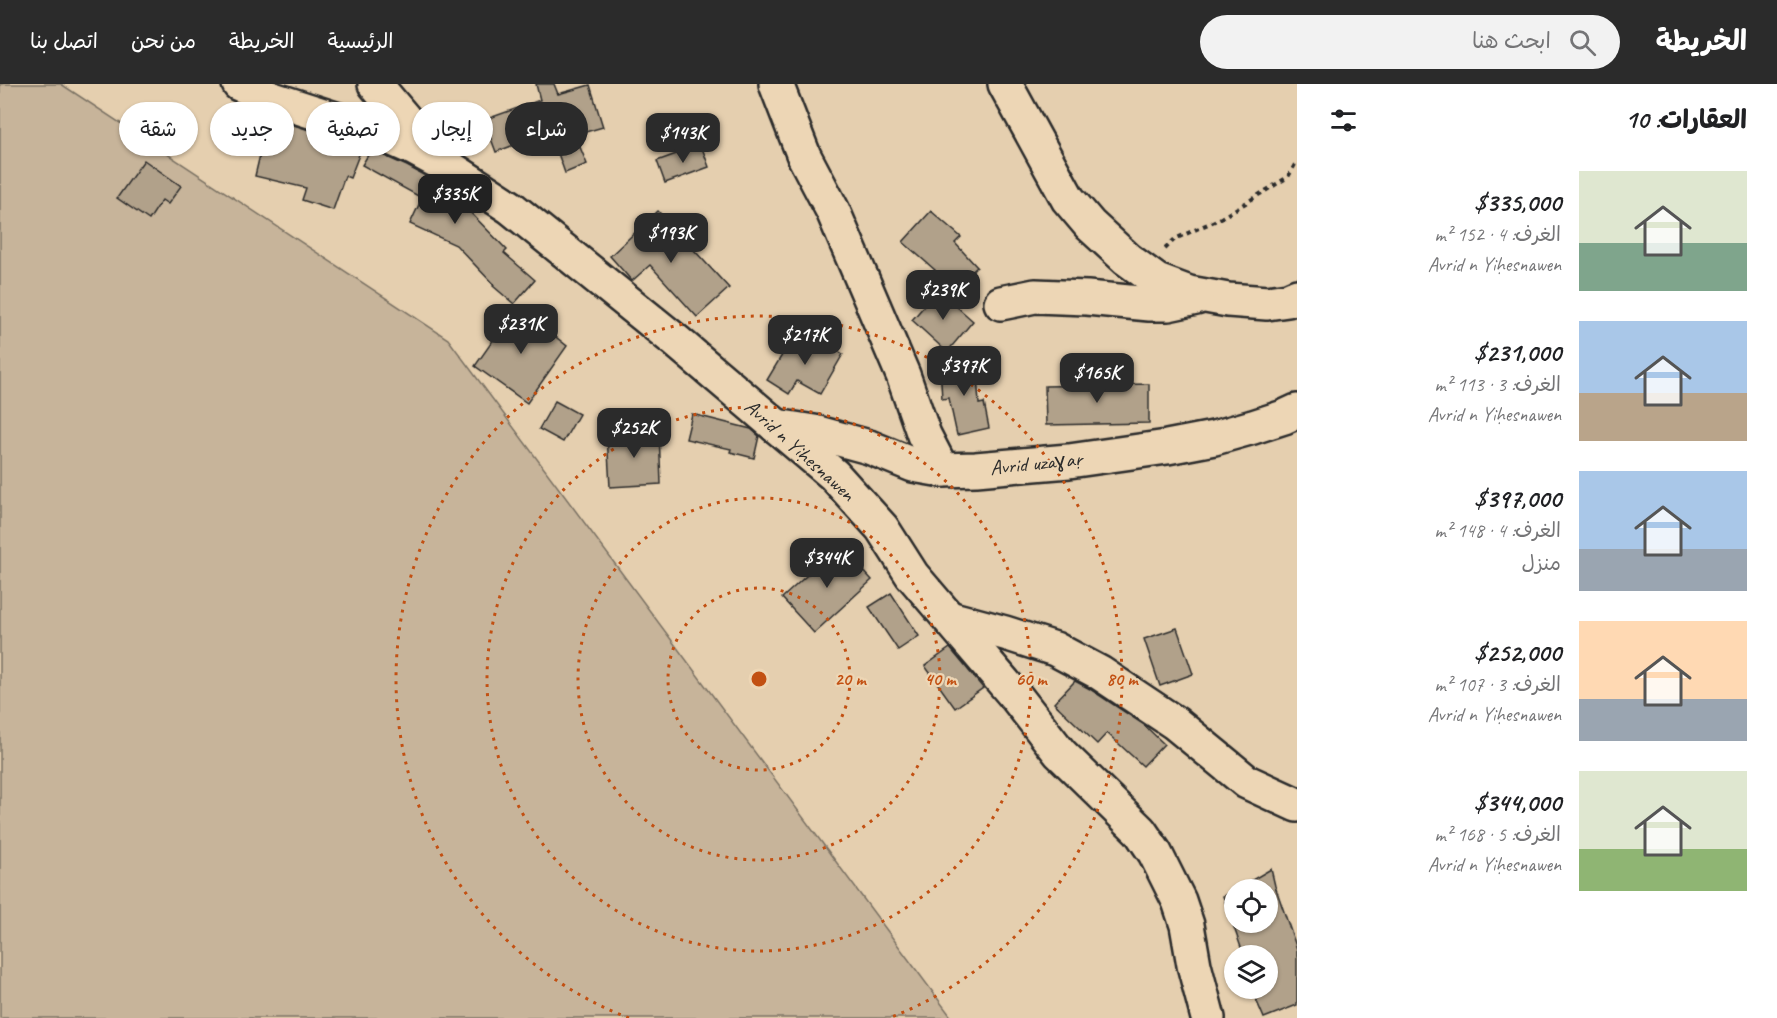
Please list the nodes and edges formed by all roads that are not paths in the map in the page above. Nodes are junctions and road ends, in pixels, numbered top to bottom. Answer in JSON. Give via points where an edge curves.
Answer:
{"nodes":[{"id":1,"x":239,"y":84,"type":"edge"},
{"id":2,"x":375,"y":84,"type":"edge"},
{"id":3,"x":776,"y":84,"type":"edge"},
{"id":4,"x":1005,"y":84,"type":"edge"},
{"id":5,"x":452,"y":169,"type":"junction"},
{"id":6,"x":1207,"y":295,"type":"junction"},
{"id":7,"x":1297,"y":296,"type":"edge"},
{"id":8,"x":1001,"y":303,"type":"dead end"},
{"id":9,"x":1297,"y":411,"type":"edge"},
{"id":10,"x":776,"y":426,"type":"junction"},
{"id":11,"x":942,"y":470,"type":"junction"},
{"id":12,"x":949,"y":618,"type":"junction"},
{"id":13,"x":1297,"y":805,"type":"edge"},
{"id":14,"x":1208,"y":1018,"type":"edge"}],
"edges":[{"from":1,"to":5,"type":"street","name":"Avrid n Yiḥesnawen","via":[[379,133]]},
{"from":2,"to":5,"type":"street"},
{"from":3,"to":11,"type":"street"},
{"from":4,"to":6,"type":"street","via":[[1068,199],[1090,225],[1157,281]]},
{"from":5,"to":10,"type":"street","name":"Avrid n Yiḥesnawen","via":[[510,207]]},
{"from":6,"to":7,"type":"street","via":[[1268,303]]},
{"from":6,"to":8,"type":"street","via":[[1168,304],[1035,296]]},
{"from":9,"to":11,"type":"street","name":"Avrid uzaɣaṛ","via":[[1233,433],[1167,447],[1069,461]]},
{"from":10,"to":11,"type":"street","name":"Avrid uzaɣaṛ","via":[[814,432],[869,447],[913,465]]},
{"from":10,"to":12,"type":"street","name":"Avrid n Yiḥesnawen","via":[[834,475],[862,505],[912,575]]},
{"from":12,"to":13,"type":"street","via":[[1055,649],[1100,673],[1175,723],[1247,782]]},
{"from":12,"to":14,"type":"street","name":"Avrid n Yiḥesnawen","via":[[1060,753],[1140,831],[1155,854],[1187,925]]}]}
